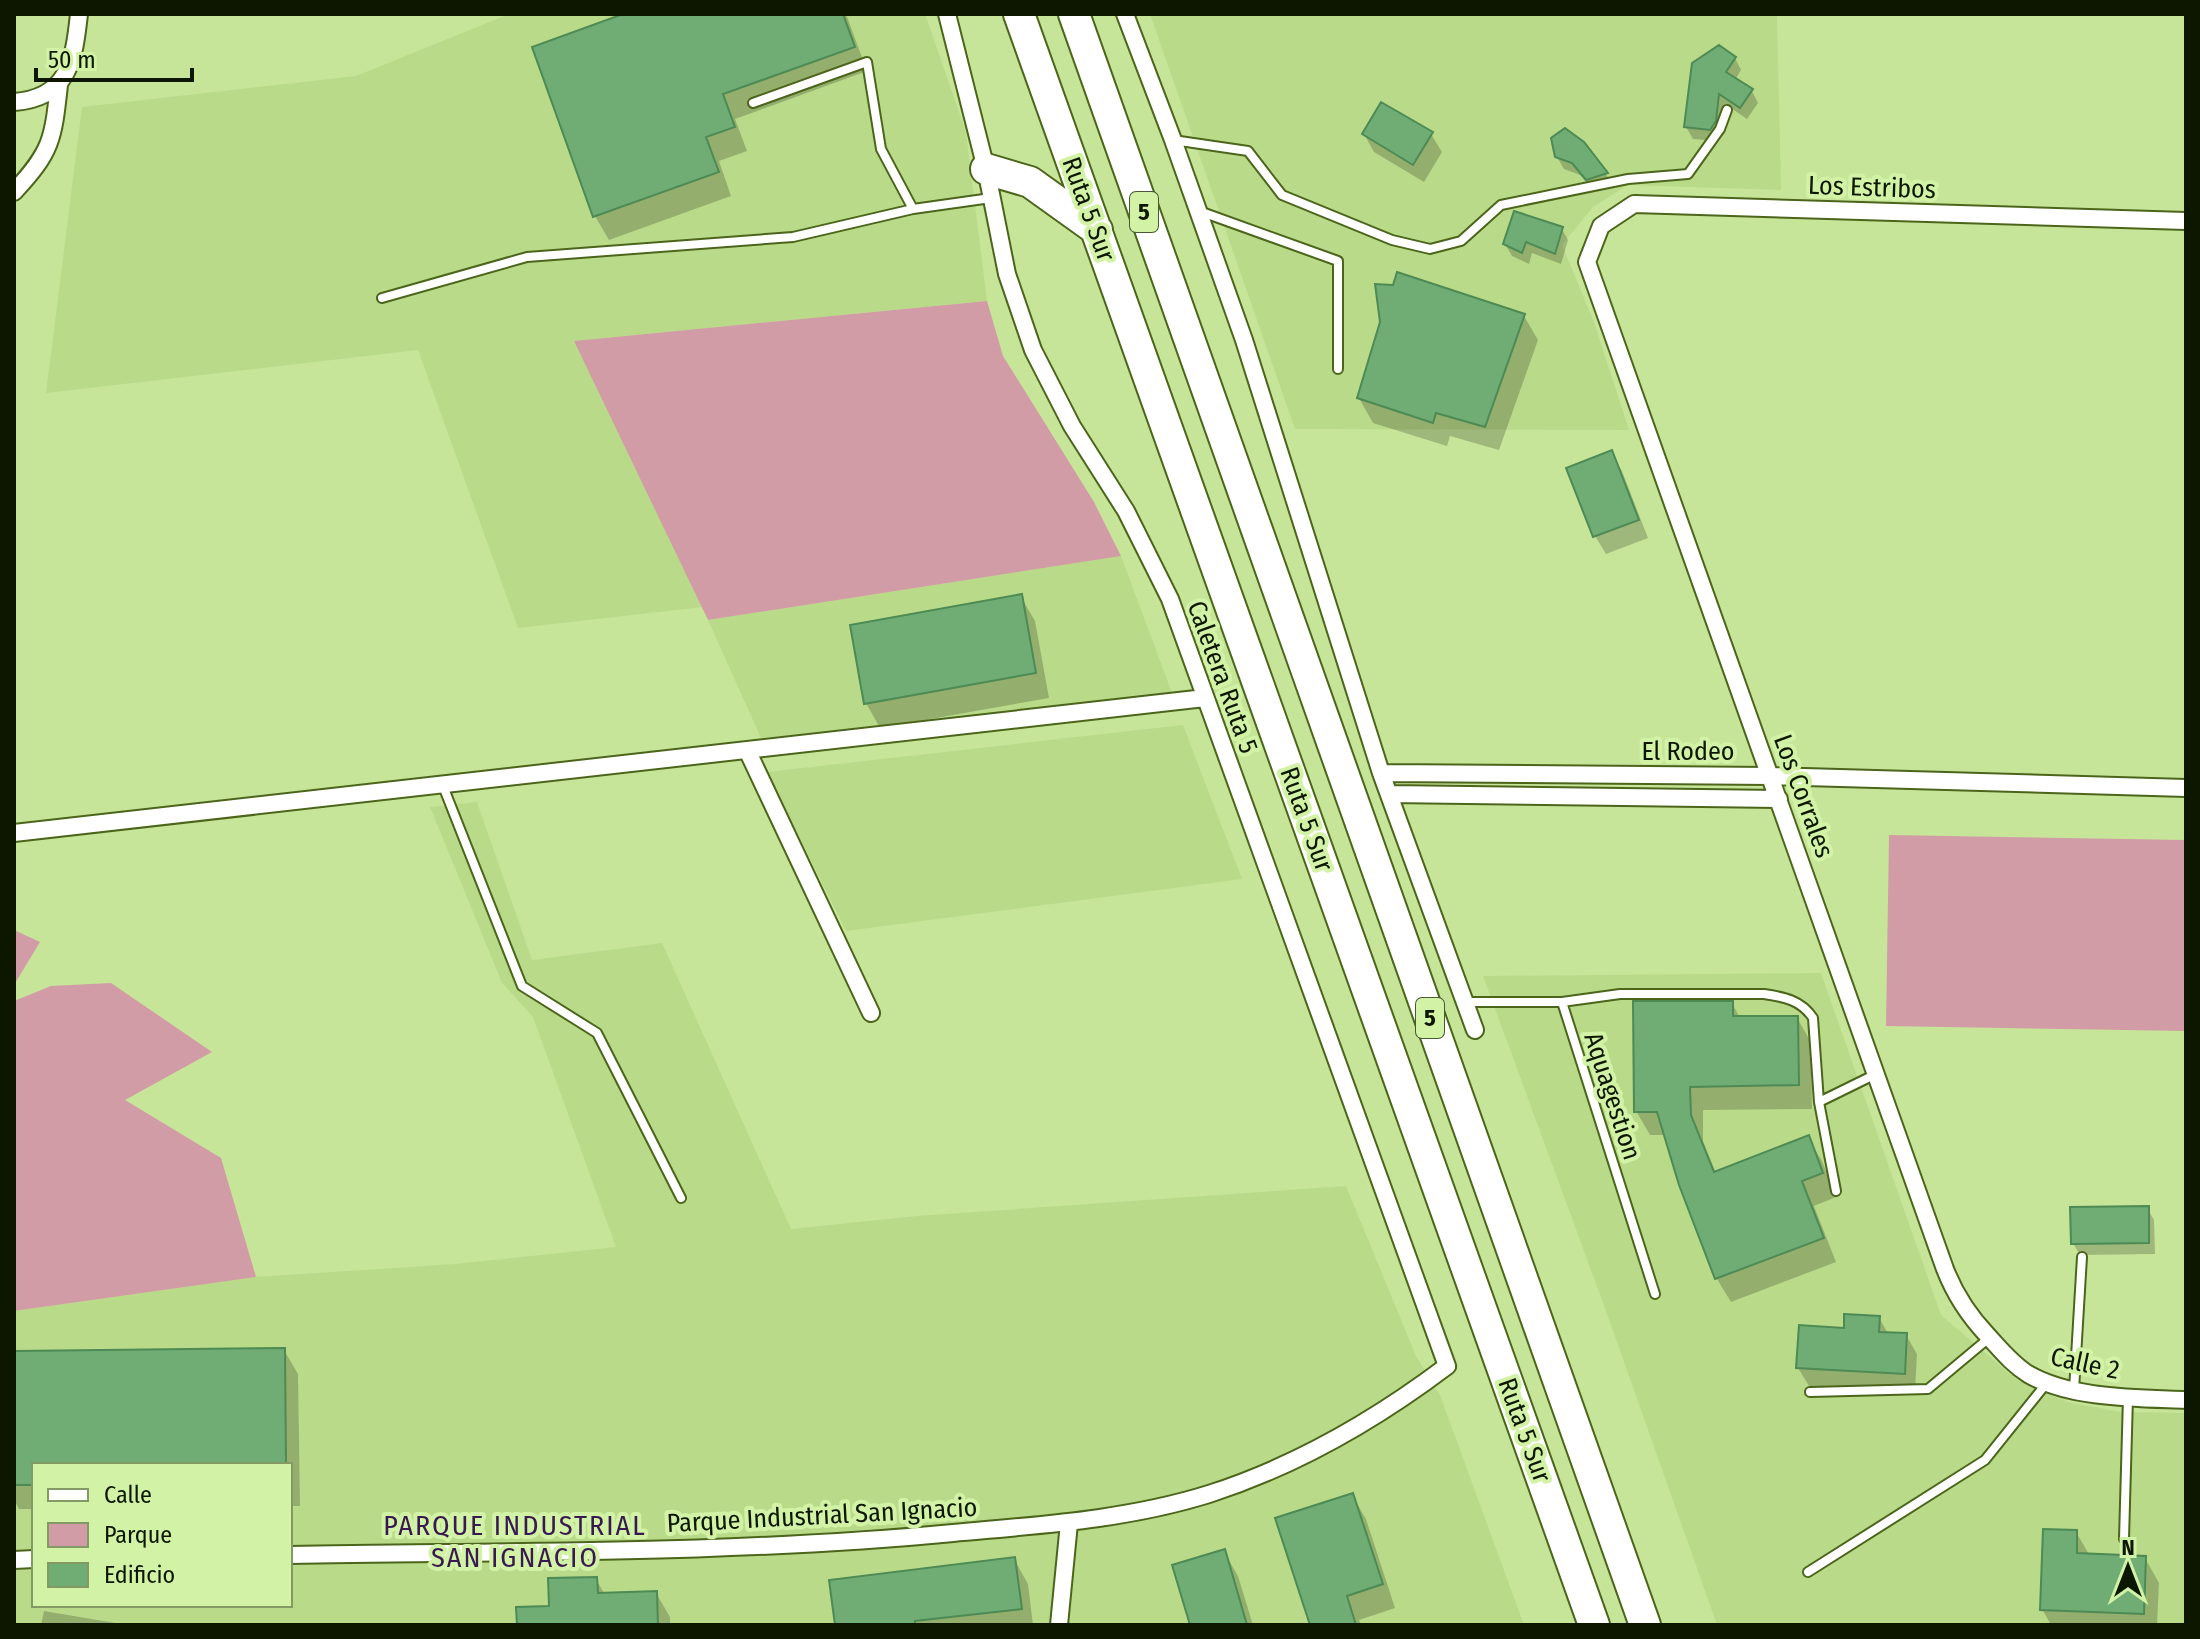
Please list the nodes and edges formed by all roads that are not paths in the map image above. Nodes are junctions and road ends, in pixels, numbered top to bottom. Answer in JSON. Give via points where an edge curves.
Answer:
{"nodes":[{"id":1,"x":79,"y":14,"type":"edge"},
{"id":2,"x":947,"y":14,"type":"edge"},
{"id":3,"x":1019,"y":14,"type":"edge"},
{"id":4,"x":1074,"y":14,"type":"edge"},
{"id":5,"x":1125,"y":14,"type":"edge"},
{"id":6,"x":59,"y":85,"type":"junction"},
{"id":7,"x":14,"y":102,"type":"edge"},
{"id":8,"x":753,"y":103,"type":"dead end"},
{"id":9,"x":1727,"y":110,"type":"dead end"},
{"id":10,"x":1173,"y":140,"type":"junction"},
{"id":11,"x":989,"y":183,"type":"junction"},
{"id":12,"x":14,"y":192,"type":"edge"},
{"id":13,"x":913,"y":209,"type":"junction"},
{"id":14,"x":1199,"y":211,"type":"junction"},
{"id":15,"x":2186,"y":221,"type":"edge"},
{"id":16,"x":1097,"y":230,"type":"junction"},
{"id":17,"x":1587,"y":262,"type":"joint"},
{"id":18,"x":382,"y":298,"type":"dead end"},
{"id":19,"x":1338,"y":369,"type":"dead end"},
{"id":20,"x":1205,"y":698,"type":"junction"},
{"id":21,"x":748,"y":752,"type":"junction"},
{"id":22,"x":1381,"y":773,"type":"junction"},
{"id":23,"x":1771,"y":776,"type":"junction"},
{"id":24,"x":443,"y":786,"type":"junction"},
{"id":25,"x":2186,"y":788,"type":"edge"},
{"id":26,"x":1389,"y":794,"type":"junction"},
{"id":27,"x":1779,"y":799,"type":"junction"},
{"id":28,"x":14,"y":833,"type":"edge"},
{"id":29,"x":1465,"y":1002,"type":"junction"},
{"id":30,"x":1562,"y":1002,"type":"junction"},
{"id":31,"x":871,"y":1013,"type":"dead end"},
{"id":32,"x":1475,"y":1030,"type":"dead end"},
{"id":33,"x":1877,"y":1074,"type":"junction"},
{"id":34,"x":1819,"y":1102,"type":"junction"},
{"id":35,"x":1836,"y":1191,"type":"dead end"},
{"id":36,"x":681,"y":1198,"type":"dead end"},
{"id":37,"x":2082,"y":1257,"type":"dead end"},
{"id":38,"x":1655,"y":1294,"type":"dead end"},
{"id":39,"x":1989,"y":1338,"type":"junction"},
{"id":40,"x":1447,"y":1366,"type":"joint"},
{"id":41,"x":2047,"y":1383,"type":"junction"},
{"id":42,"x":2074,"y":1390,"type":"junction"},
{"id":43,"x":1810,"y":1392,"type":"dead end"},
{"id":44,"x":2128,"y":1397,"type":"junction"},
{"id":45,"x":2186,"y":1400,"type":"edge"},
{"id":46,"x":1069,"y":1523,"type":"junction"},
{"id":47,"x":2124,"y":1539,"type":"dead end"},
{"id":48,"x":292,"y":1555,"type":"edge"},
{"id":49,"x":1808,"y":1572,"type":"dead end"},
{"id":50,"x":1059,"y":1625,"type":"edge"},
{"id":51,"x":1594,"y":1625,"type":"edge"},
{"id":52,"x":1645,"y":1625,"type":"edge"}],
"edges":[{"from":1,"to":6,"type":"street","via":[[75,53]]},
{"from":2,"to":11,"type":"street","name":"Caletera Ruta 5"},
{"from":3,"to":16,"type":"highway","name":"Ruta 5 Sur","number":"5"},
{"from":4,"to":52,"type":"highway","name":"Ruta 5 Sur","number":"5"},
{"from":5,"to":10,"type":"street"},
{"from":6,"to":7,"type":"street","via":[[35,101]]},
{"from":6,"to":12,"type":"street","via":[[54,134],[40,165]]},
{"from":8,"to":13,"type":"lane","via":[[867,62],[881,149]]},
{"from":9,"to":10,"type":"lane","via":[[1688,174],[1628,179],[1501,205],[1461,241],[1430,249],[1392,240],[1282,195],[1248,151]]},
{"from":10,"to":14,"type":"street"},
{"from":11,"to":13,"type":"lane"},
{"from":11,"to":16,"type":"highway","via":[[1030,182]]},
{"from":11,"to":20,"type":"street","name":"Caletera Ruta 5","via":[[1007,274],[1033,350],[1149,555]]},
{"from":13,"to":18,"type":"lane","via":[[793,237],[527,257]]},
{"from":14,"to":19,"type":"lane","via":[[1338,261]]},
{"from":14,"to":22,"type":"street"},
{"from":15,"to":17,"type":"street","name":"Los Estribos","via":[[1634,204],[1601,226]]},
{"from":16,"to":51,"type":"highway","name":"Ruta 5 Sur","number":"5"},
{"from":17,"to":23,"type":"street","name":"Los Corrales"},
{"from":20,"to":21,"type":"street"},
{"from":20,"to":40,"type":"street","name":"Caletera Ruta 5"},
{"from":21,"to":24,"type":"street"},
{"from":21,"to":31,"type":"street"},
{"from":22,"to":23,"type":"street","name":"El Rodeo"},
{"from":22,"to":26,"type":"street"},
{"from":23,"to":25,"type":"street","name":"El Rodeo"},
{"from":23,"to":27,"type":"street","name":"Los Corrales"},
{"from":24,"to":28,"type":"street"},
{"from":24,"to":36,"type":"lane","via":[[522,986],[597,1033]]},
{"from":26,"to":27,"type":"street","name":"El Rodeo"},
{"from":26,"to":29,"type":"street"},
{"from":27,"to":33,"type":"street","name":"Los Corrales"},
{"from":29,"to":30,"type":"lane"},
{"from":29,"to":32,"type":"street"},
{"from":30,"to":34,"type":"lane","via":[[1620,994],[1785,997],[1806,1007],[1813,1018]]},
{"from":30,"to":38,"type":"lane","name":"Aquagestion"},
{"from":33,"to":34,"type":"lane"},
{"from":33,"to":39,"type":"street","name":"Los Corrales","via":[[1951,1285]]},
{"from":34,"to":35,"type":"lane"},
{"from":37,"to":42,"type":"lane"},
{"from":39,"to":41,"type":"street","name":"Calle 2","via":[[2015,1364]]},
{"from":39,"to":43,"type":"lane","via":[[1928,1389]]},
{"from":40,"to":46,"type":"street","name":"Parque Industrial San Ignacio","via":[[1335,1441],[1253,1478],[1162,1507]]},
{"from":41,"to":42,"type":"street","name":"Calle 2"},
{"from":41,"to":49,"type":"lane","via":[[1985,1460]]},
{"from":42,"to":44,"type":"street","name":"Calle 2"},
{"from":44,"to":45,"type":"street","name":"Calle 2"},
{"from":44,"to":47,"type":"lane"},
{"from":46,"to":48,"type":"street","name":"Parque Industrial San Ignacio","via":[[857,1542]]},
{"from":46,"to":50,"type":"street"}]}
